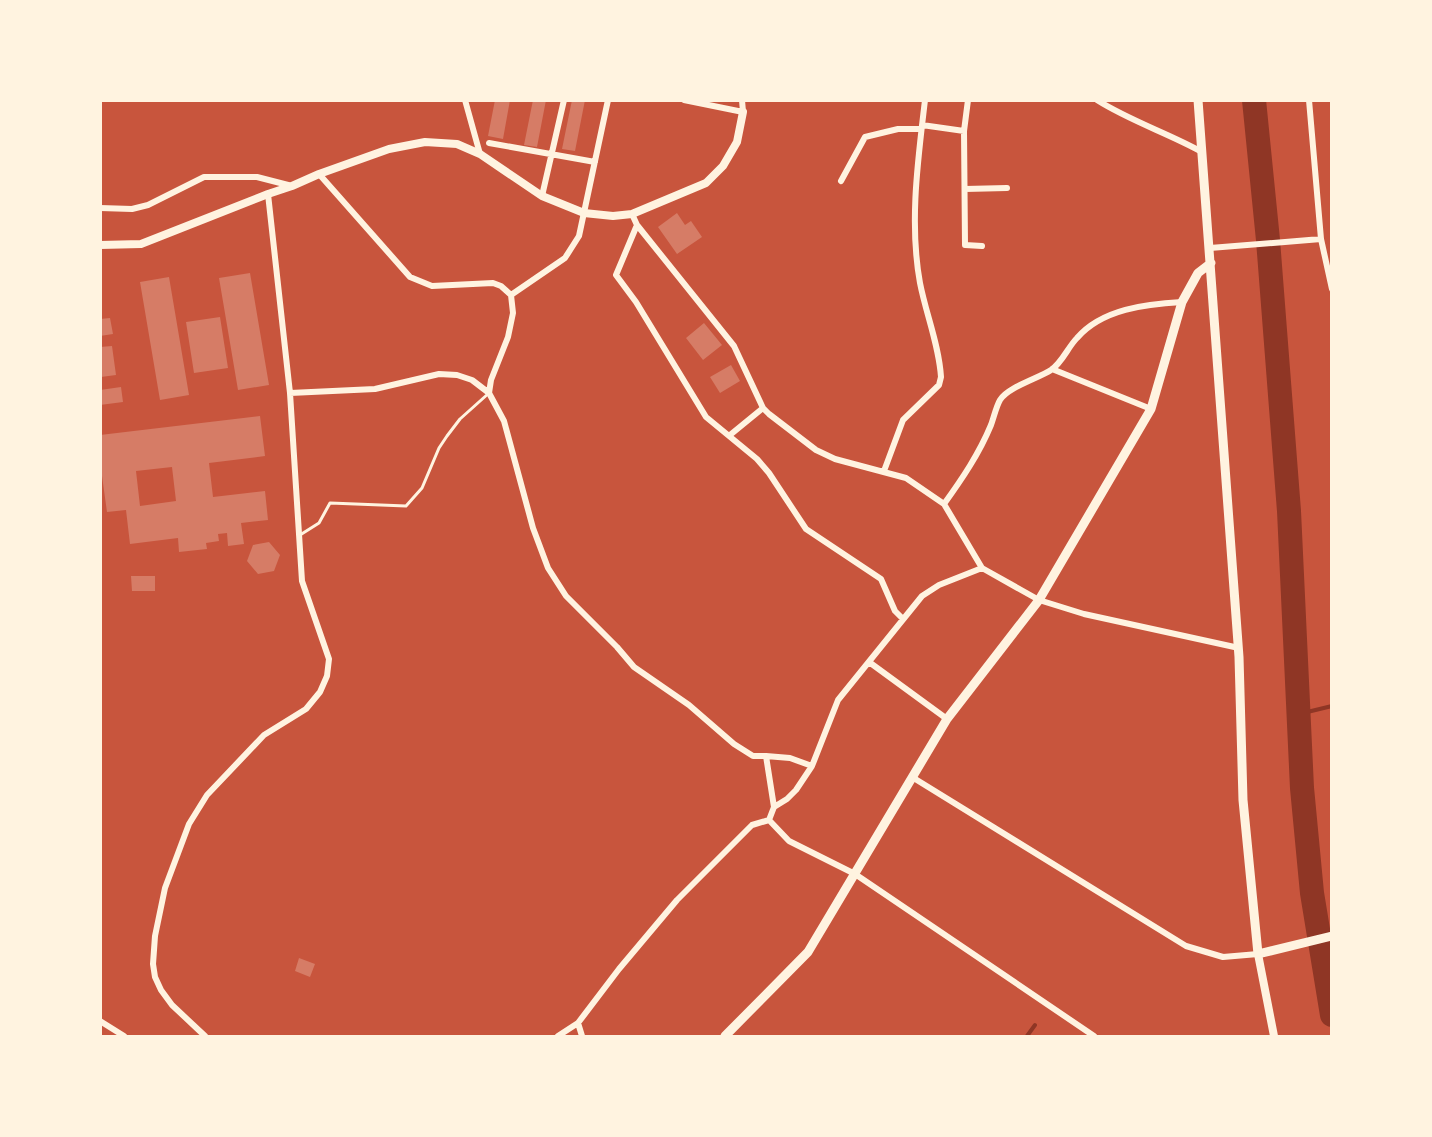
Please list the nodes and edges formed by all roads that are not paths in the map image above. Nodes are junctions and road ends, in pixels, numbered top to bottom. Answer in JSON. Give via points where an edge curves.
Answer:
{"nodes":[{"id":1,"x":465,"y":100,"type":"edge"},
{"id":2,"x":564,"y":100,"type":"edge"},
{"id":3,"x":608,"y":100,"type":"edge"},
{"id":4,"x":730,"y":100,"type":"edge"},
{"id":5,"x":742,"y":100,"type":"edge"},
{"id":6,"x":925,"y":100,"type":"edge"},
{"id":7,"x":968,"y":100,"type":"edge"},
{"id":8,"x":1097,"y":100,"type":"edge"},
{"id":9,"x":1198,"y":100,"type":"edge"},
{"id":10,"x":1309,"y":100,"type":"edge"},
{"id":11,"x":686,"y":101,"type":"edge"},
{"id":12,"x":729,"y":110,"type":"junction"},
{"id":13,"x":743,"y":112,"type":"junction"},
{"id":14,"x":922,"y":127,"type":"junction"},
{"id":15,"x":964,"y":131,"type":"junction"},
{"id":16,"x":489,"y":143,"type":"dead end"},
{"id":17,"x":1202,"y":152,"type":"junction"},
{"id":18,"x":480,"y":154,"type":"junction"},
{"id":19,"x":553,"y":154,"type":"junction"},
{"id":20,"x":595,"y":162,"type":"junction"},
{"id":21,"x":318,"y":174,"type":"junction"},
{"id":22,"x":841,"y":181,"type":"dead end"},
{"id":23,"x":292,"y":186,"type":"junction"},
{"id":24,"x":1007,"y":188,"type":"dead end"},
{"id":25,"x":965,"y":189,"type":"junction"},
{"id":26,"x":268,"y":194,"type":"junction"},
{"id":27,"x":542,"y":196,"type":"junction"},
{"id":28,"x":100,"y":208,"type":"edge"},
{"id":29,"x":584,"y":213,"type":"junction"},
{"id":30,"x":632,"y":214,"type":"junction"},
{"id":31,"x":637,"y":225,"type":"junction"},
{"id":32,"x":1321,"y":240,"type":"junction"},
{"id":33,"x":100,"y":245,"type":"edge"},
{"id":34,"x":982,"y":246,"type":"dead end"},
{"id":35,"x":1210,"y":248,"type":"junction"},
{"id":36,"x":1211,"y":264,"type":"junction"},
{"id":37,"x":1332,"y":289,"type":"edge"},
{"id":38,"x":511,"y":295,"type":"junction"},
{"id":39,"x":1182,"y":302,"type":"junction"},
{"id":40,"x":1052,"y":369,"type":"junction"},
{"id":41,"x":290,"y":393,"type":"junction"},
{"id":42,"x":489,"y":393,"type":"junction"},
{"id":43,"x":763,"y":408,"type":"junction"},
{"id":44,"x":1150,"y":409,"type":"junction"},
{"id":45,"x":730,"y":435,"type":"junction"},
{"id":46,"x":884,"y":471,"type":"junction"},
{"id":47,"x":944,"y":504,"type":"junction"},
{"id":48,"x":299,"y":536,"type":"junction"},
{"id":49,"x":982,"y":568,"type":"junction"},
{"id":50,"x":1039,"y":600,"type":"junction"},
{"id":51,"x":903,"y":619,"type":"junction"},
{"id":52,"x":1239,"y":648,"type":"junction"},
{"id":53,"x":869,"y":662,"type":"junction"},
{"id":54,"x":946,"y":719,"type":"junction"},
{"id":55,"x":766,"y":756,"type":"junction"},
{"id":56,"x":812,"y":766,"type":"junction"},
{"id":57,"x":912,"y":777,"type":"junction"},
{"id":58,"x":774,"y":807,"type":"junction"},
{"id":59,"x":769,"y":820,"type":"junction"},
{"id":60,"x":855,"y":874,"type":"junction"},
{"id":61,"x":1332,"y":936,"type":"edge"},
{"id":62,"x":1258,"y":954,"type":"junction"},
{"id":63,"x":100,"y":1021,"type":"edge"},
{"id":64,"x":578,"y":1023,"type":"junction"},
{"id":65,"x":124,"y":1036,"type":"edge"},
{"id":66,"x":205,"y":1036,"type":"edge"},
{"id":67,"x":558,"y":1036,"type":"edge"},
{"id":68,"x":582,"y":1036,"type":"edge"},
{"id":69,"x":725,"y":1036,"type":"edge"},
{"id":70,"x":1094,"y":1036,"type":"edge"},
{"id":71,"x":1274,"y":1036,"type":"edge"}],
"edges":[{"from":1,"to":18,"type":"street"},
{"from":2,"to":19,"type":"street"},
{"from":3,"to":20,"type":"street"},
{"from":4,"to":12,"type":"street"},
{"from":5,"to":13,"type":"street"},
{"from":6,"to":14,"type":"street"},
{"from":7,"to":15,"type":"street"},
{"from":8,"to":17,"type":"street"},
{"from":9,"to":17,"type":"main road"},
{"from":10,"to":32,"type":"street"},
{"from":11,"to":12,"type":"street"},
{"from":12,"to":13,"type":"street"},
{"from":13,"to":30,"type":"street","via":[[737,142],[723,166],[706,183]]},
{"from":14,"to":15,"type":"street"},
{"from":14,"to":22,"type":"street","via":[[865,137]]},
{"from":14,"to":46,"type":"street","via":[[915,214],[918,258],[941,377],[939,385],[903,420]]},
{"from":15,"to":25,"type":"street"},
{"from":16,"to":19,"type":"street"},
{"from":17,"to":35,"type":"main road"},
{"from":18,"to":21,"type":"street","via":[[457,144],[425,142],[389,149]]},
{"from":18,"to":27,"type":"street"},
{"from":19,"to":20,"type":"street"},
{"from":19,"to":27,"type":"street"},
{"from":20,"to":29,"type":"street"},
{"from":21,"to":23,"type":"street"},
{"from":21,"to":38,"type":"street","via":[[410,277],[432,286],[493,283]]},
{"from":23,"to":26,"type":"street"},
{"from":23,"to":28,"type":"street","via":[[257,177],[204,177],[148,205]]},
{"from":24,"to":25,"type":"street"},
{"from":25,"to":34,"type":"street","via":[[965,245]]},
{"from":26,"to":33,"type":"street","via":[[141,244]]},
{"from":26,"to":41,"type":"street"},
{"from":27,"to":29,"type":"street"},
{"from":29,"to":30,"type":"street"},
{"from":29,"to":38,"type":"street","via":[[579,236],[565,258]]},
{"from":30,"to":31,"type":"street"},
{"from":31,"to":43,"type":"street","via":[[734,346]]},
{"from":31,"to":45,"type":"street","via":[[616,275],[706,417]]},
{"from":32,"to":35,"type":"street"},
{"from":32,"to":37,"type":"street"},
{"from":35,"to":36,"type":"main road"},
{"from":36,"to":39,"type":"main road","via":[[1198,273]]},
{"from":36,"to":52,"type":"main road"},
{"from":38,"to":42,"type":"street","via":[[513,313],[508,337]]},
{"from":39,"to":40,"type":"street","via":[[1112,313],[1090,324]]},
{"from":39,"to":44,"type":"main road"},
{"from":40,"to":44,"type":"street"},
{"from":40,"to":47,"type":"street","via":[[1001,398],[968,471]]},
{"from":41,"to":42,"type":"street","via":[[375,389],[439,374],[472,380]]},
{"from":41,"to":48,"type":"street"},
{"from":42,"to":48,"type":"lane","via":[[447,436],[422,488],[406,506],[330,503],[319,523]]},
{"from":42,"to":55,"type":"street","via":[[504,421],[533,528],[549,568],[566,596],[634,667],[689,705],[734,744],[753,756]]},
{"from":43,"to":45,"type":"street"},
{"from":43,"to":46,"type":"street","via":[[816,450]]},
{"from":44,"to":50,"type":"main road"},
{"from":45,"to":51,"type":"street","via":[[769,473],[806,530],[881,579]]},
{"from":46,"to":47,"type":"street","via":[[906,478]]},
{"from":47,"to":49,"type":"street"},
{"from":48,"to":66,"type":"street","via":[[302,581],[329,659],[327,676],[306,709],[264,735],[207,795],[189,824],[160,904],[155,977],[172,1005]]},
{"from":49,"to":50,"type":"street"},
{"from":49,"to":51,"type":"street","via":[[939,585],[922,596]]},
{"from":50,"to":52,"type":"street","via":[[1084,614]]},
{"from":50,"to":54,"type":"main road"},
{"from":51,"to":53,"type":"street"},
{"from":52,"to":62,"type":"main road","via":[[1242,800]]},
{"from":53,"to":54,"type":"street"},
{"from":53,"to":56,"type":"street","via":[[837,700]]},
{"from":54,"to":57,"type":"main road"},
{"from":55,"to":56,"type":"street","via":[[790,758]]},
{"from":55,"to":58,"type":"street"},
{"from":56,"to":58,"type":"street","via":[[796,790]]},
{"from":57,"to":60,"type":"main road"},
{"from":57,"to":62,"type":"street","via":[[1185,946],[1223,957]]},
{"from":58,"to":59,"type":"street"},
{"from":59,"to":60,"type":"street","via":[[789,841]]},
{"from":59,"to":64,"type":"street","via":[[752,825],[677,900]]},
{"from":60,"to":69,"type":"main road","via":[[808,952]]},
{"from":60,"to":70,"type":"street"},
{"from":61,"to":62,"type":"main road"},
{"from":62,"to":71,"type":"street"},
{"from":63,"to":65,"type":"street"},
{"from":64,"to":67,"type":"street"},
{"from":64,"to":68,"type":"street"}]}
